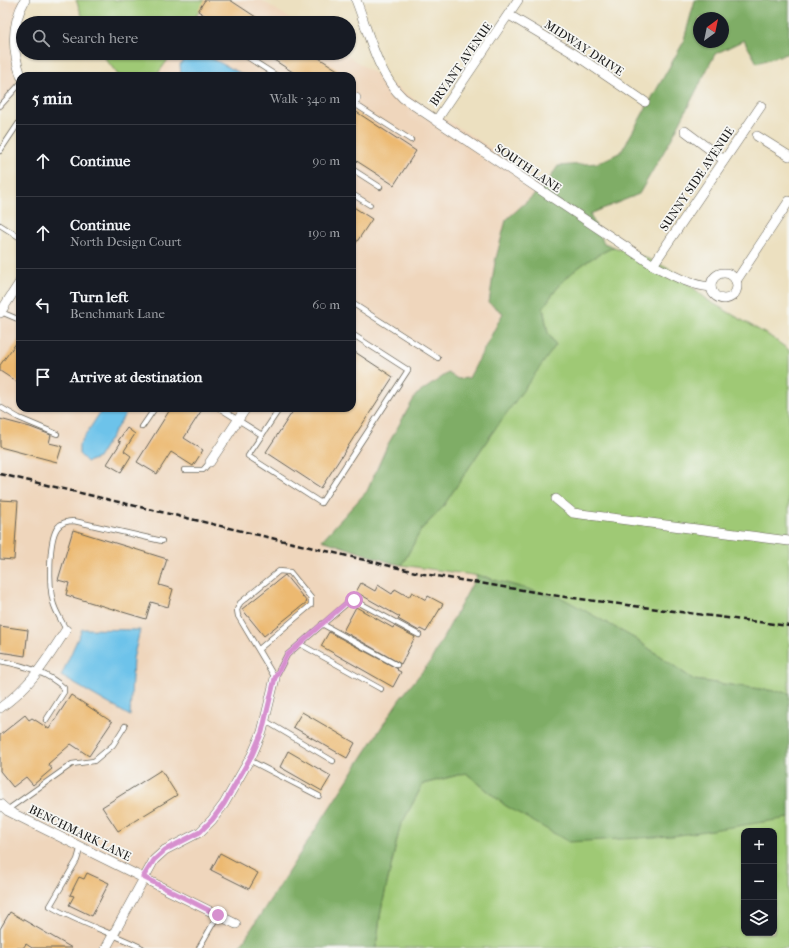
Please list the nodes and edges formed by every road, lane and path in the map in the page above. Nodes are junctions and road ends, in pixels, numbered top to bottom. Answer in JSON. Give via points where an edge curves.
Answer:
{"nodes":[{"id":1,"x":25,"y":0,"type":"edge"},
{"id":2,"x":356,"y":0,"type":"edge"},
{"id":3,"x":518,"y":0,"type":"edge"},
{"id":4,"x":509,"y":15,"type":"junction"},
{"id":5,"x":17,"y":16,"type":"edge"},
{"id":6,"x":16,"y":23,"type":"edge"},
{"id":7,"x":16,"y":58,"type":"edge"},
{"id":8,"x":16,"y":60,"type":"edge"},
{"id":9,"x":251,"y":60,"type":"edge"},
{"id":10,"x":20,"y":72,"type":"edge"},
{"id":11,"x":271,"y":72,"type":"edge"},
{"id":12,"x":16,"y":88,"type":"edge"},
{"id":13,"x":645,"y":102,"type":"dead end"},
{"id":14,"x":356,"y":103,"type":"edge"},
{"id":15,"x":0,"y":106,"type":"edge"},
{"id":16,"x":761,"y":106,"type":"dead end"},
{"id":17,"x":436,"y":121,"type":"junction"},
{"id":18,"x":16,"y":126,"type":"edge"},
{"id":19,"x":685,"y":131,"type":"dead end"},
{"id":20,"x":757,"y":136,"type":"dead end"},
{"id":21,"x":411,"y":140,"type":"dead end"},
{"id":22,"x":0,"y":151,"type":"edge"},
{"id":23,"x":789,"y":156,"type":"edge"},
{"id":24,"x":724,"y":160,"type":"junction"},
{"id":25,"x":356,"y":172,"type":"edge"},
{"id":26,"x":380,"y":187,"type":"dead end"},
{"id":27,"x":356,"y":196,"type":"edge"},
{"id":28,"x":789,"y":201,"type":"edge"},
{"id":29,"x":370,"y":205,"type":"dead end"},
{"id":30,"x":0,"y":225,"type":"edge"},
{"id":31,"x":16,"y":235,"type":"edge"},
{"id":32,"x":653,"y":265,"type":"junction"},
{"id":33,"x":736,"y":281,"type":"junction"},
{"id":34,"x":711,"y":288,"type":"junction"},
{"id":35,"x":16,"y":289,"type":"edge"},
{"id":36,"x":356,"y":306,"type":"edge"},
{"id":37,"x":0,"y":313,"type":"edge"},
{"id":38,"x":16,"y":319,"type":"edge"},
{"id":39,"x":356,"y":337,"type":"edge"},
{"id":40,"x":438,"y":358,"type":"dead end"},
{"id":41,"x":0,"y":407,"type":"edge"},
{"id":42,"x":152,"y":412,"type":"edge"},
{"id":43,"x":225,"y":412,"type":"edge"},
{"id":44,"x":243,"y":412,"type":"edge"},
{"id":45,"x":277,"y":412,"type":"edge"},
{"id":46,"x":237,"y":420,"type":"junction"},
{"id":47,"x":142,"y":428,"type":"dead end"},
{"id":48,"x":57,"y":434,"type":"dead end"},
{"id":49,"x":262,"y":436,"type":"junction"},
{"id":50,"x":210,"y":462,"type":"joint"},
{"id":51,"x":184,"y":470,"type":"dead end"},
{"id":52,"x":556,"y":499,"type":"dead end"},
{"id":53,"x":162,"y":540,"type":"dead end"},
{"id":54,"x":789,"y":541,"type":"edge"},
{"id":55,"x":322,"y":624,"type":"junction"},
{"id":56,"x":66,"y":630,"type":"joint"},
{"id":57,"x":419,"y":635,"type":"dead end"},
{"id":58,"x":300,"y":644,"type":"junction"},
{"id":59,"x":259,"y":650,"type":"junction"},
{"id":60,"x":0,"y":661,"type":"edge"},
{"id":61,"x":397,"y":665,"type":"dead end"},
{"id":62,"x":39,"y":672,"type":"junction"},
{"id":63,"x":275,"y":678,"type":"junction"},
{"id":64,"x":381,"y":689,"type":"dead end"},
{"id":65,"x":0,"y":708,"type":"edge"},
{"id":66,"x":46,"y":720,"type":"dead end"},
{"id":67,"x":264,"y":720,"type":"junction"},
{"id":68,"x":125,"y":726,"type":"dead end"},
{"id":69,"x":249,"y":760,"type":"junction"},
{"id":70,"x":333,"y":761,"type":"dead end"},
{"id":71,"x":319,"y":796,"type":"dead end"},
{"id":72,"x":3,"y":807,"type":"edge"},
{"id":73,"x":81,"y":846,"type":"junction"},
{"id":74,"x":143,"y":877,"type":"junction"},
{"id":75,"x":218,"y":915,"type":"junction"},
{"id":76,"x":236,"y":924,"type":"dead end"},
{"id":77,"x":113,"y":934,"type":"junction"},
{"id":78,"x":106,"y":948,"type":"edge"},
{"id":79,"x":142,"y":948,"type":"edge"},
{"id":80,"x":199,"y":948,"type":"edge"}],
"edges":[{"from":1,"to":5,"type":"street"},
{"from":2,"to":17,"type":"street","name":"SOUTH LANE","via":[[384,74],[392,88]]},
{"from":3,"to":4,"type":"street","name":"BRYANT AVENUE"},
{"from":4,"to":13,"type":"street","name":"MIDWAY DRIVE","via":[[573,53]]},
{"from":4,"to":17,"type":"street","name":"BRYANT AVENUE"},
{"from":6,"to":7,"type":"street"},
{"from":8,"to":10,"type":"street"},
{"from":9,"to":11,"type":"lane"},
{"from":12,"to":15,"type":"lane"},
{"from":14,"to":21,"type":"lane"},
{"from":16,"to":24,"type":"street","name":"SUNNY SIDE AVENUE"},
{"from":17,"to":32,"type":"street","name":"SOUTH LANE"},
{"from":18,"to":22,"type":"lane"},
{"from":19,"to":24,"type":"street"},
{"from":20,"to":23,"type":"street"},
{"from":24,"to":32,"type":"street","name":"SUNNY SIDE AVENUE"},
{"from":25,"to":26,"type":"lane"},
{"from":27,"to":29,"type":"lane"},
{"from":28,"to":33,"type":"street"},
{"from":30,"to":31,"type":"lane"},
{"from":32,"to":34,"type":"street","name":"SOUTH LANE","via":[[682,280]]},
{"from":33,"to":34,"type":"street","via":[[731,275],[719,273],[712,279]]},
{"from":33,"to":34,"type":"street","via":[[735,293],[728,298],[719,298]]},
{"from":35,"to":37,"type":"street"},
{"from":36,"to":40,"type":"lane"},
{"from":37,"to":38,"type":"lane"},
{"from":39,"to":49,"type":"lane","via":[[408,370],[321,503],[248,456]]},
{"from":41,"to":48,"type":"lane"},
{"from":42,"to":47,"type":"lane"},
{"from":43,"to":46,"type":"lane"},
{"from":44,"to":46,"type":"street"},
{"from":45,"to":49,"type":"lane"},
{"from":46,"to":49,"type":"lane"},
{"from":46,"to":50,"type":"street"},
{"from":50,"to":51,"type":"lane","via":[[203,470]]},
{"from":52,"to":54,"type":"street","via":[[573,513]]},
{"from":53,"to":56,"type":"lane","via":[[74,521],[65,521],[57,528],[49,576],[53,603]]},
{"from":55,"to":57,"type":"lane","via":[[347,602],[354,600]]},
{"from":55,"to":58,"type":"lane"},
{"from":55,"to":61,"type":"lane"},
{"from":56,"to":62,"type":"street"},
{"from":58,"to":63,"type":"lane","via":[[287,655]]},
{"from":58,"to":64,"type":"lane"},
{"from":59,"to":59,"type":"lane","via":[[236,610],[279,571],[290,572],[311,598],[311,605]]},
{"from":59,"to":63,"type":"lane"},
{"from":60,"to":62,"type":"lane","via":[[23,665]]},
{"from":62,"to":65,"type":"street","via":[[23,690]]},
{"from":62,"to":66,"type":"lane","via":[[65,690]]},
{"from":63,"to":67,"type":"street"},
{"from":67,"to":69,"type":"street"},
{"from":67,"to":70,"type":"lane"},
{"from":68,"to":72,"type":"lane","via":[[113,745],[94,761],[72,764]]},
{"from":69,"to":71,"type":"lane"},
{"from":69,"to":74,"type":"street","via":[[212,820],[200,832],[165,850],[154,860]]},
{"from":72,"to":73,"type":"street","name":"BENCHMARK LANE"},
{"from":73,"to":74,"type":"street","name":"BENCHMARK LANE"},
{"from":73,"to":77,"type":"lane","via":[[77,860],[50,906],[67,916]]},
{"from":74,"to":75,"type":"street","name":"BENCHMARK LANE"},
{"from":74,"to":77,"type":"street"},
{"from":75,"to":76,"type":"street","name":"BENCHMARK LANE"},
{"from":75,"to":80,"type":"lane"},
{"from":77,"to":78,"type":"street"},
{"from":77,"to":79,"type":"lane"}]}
